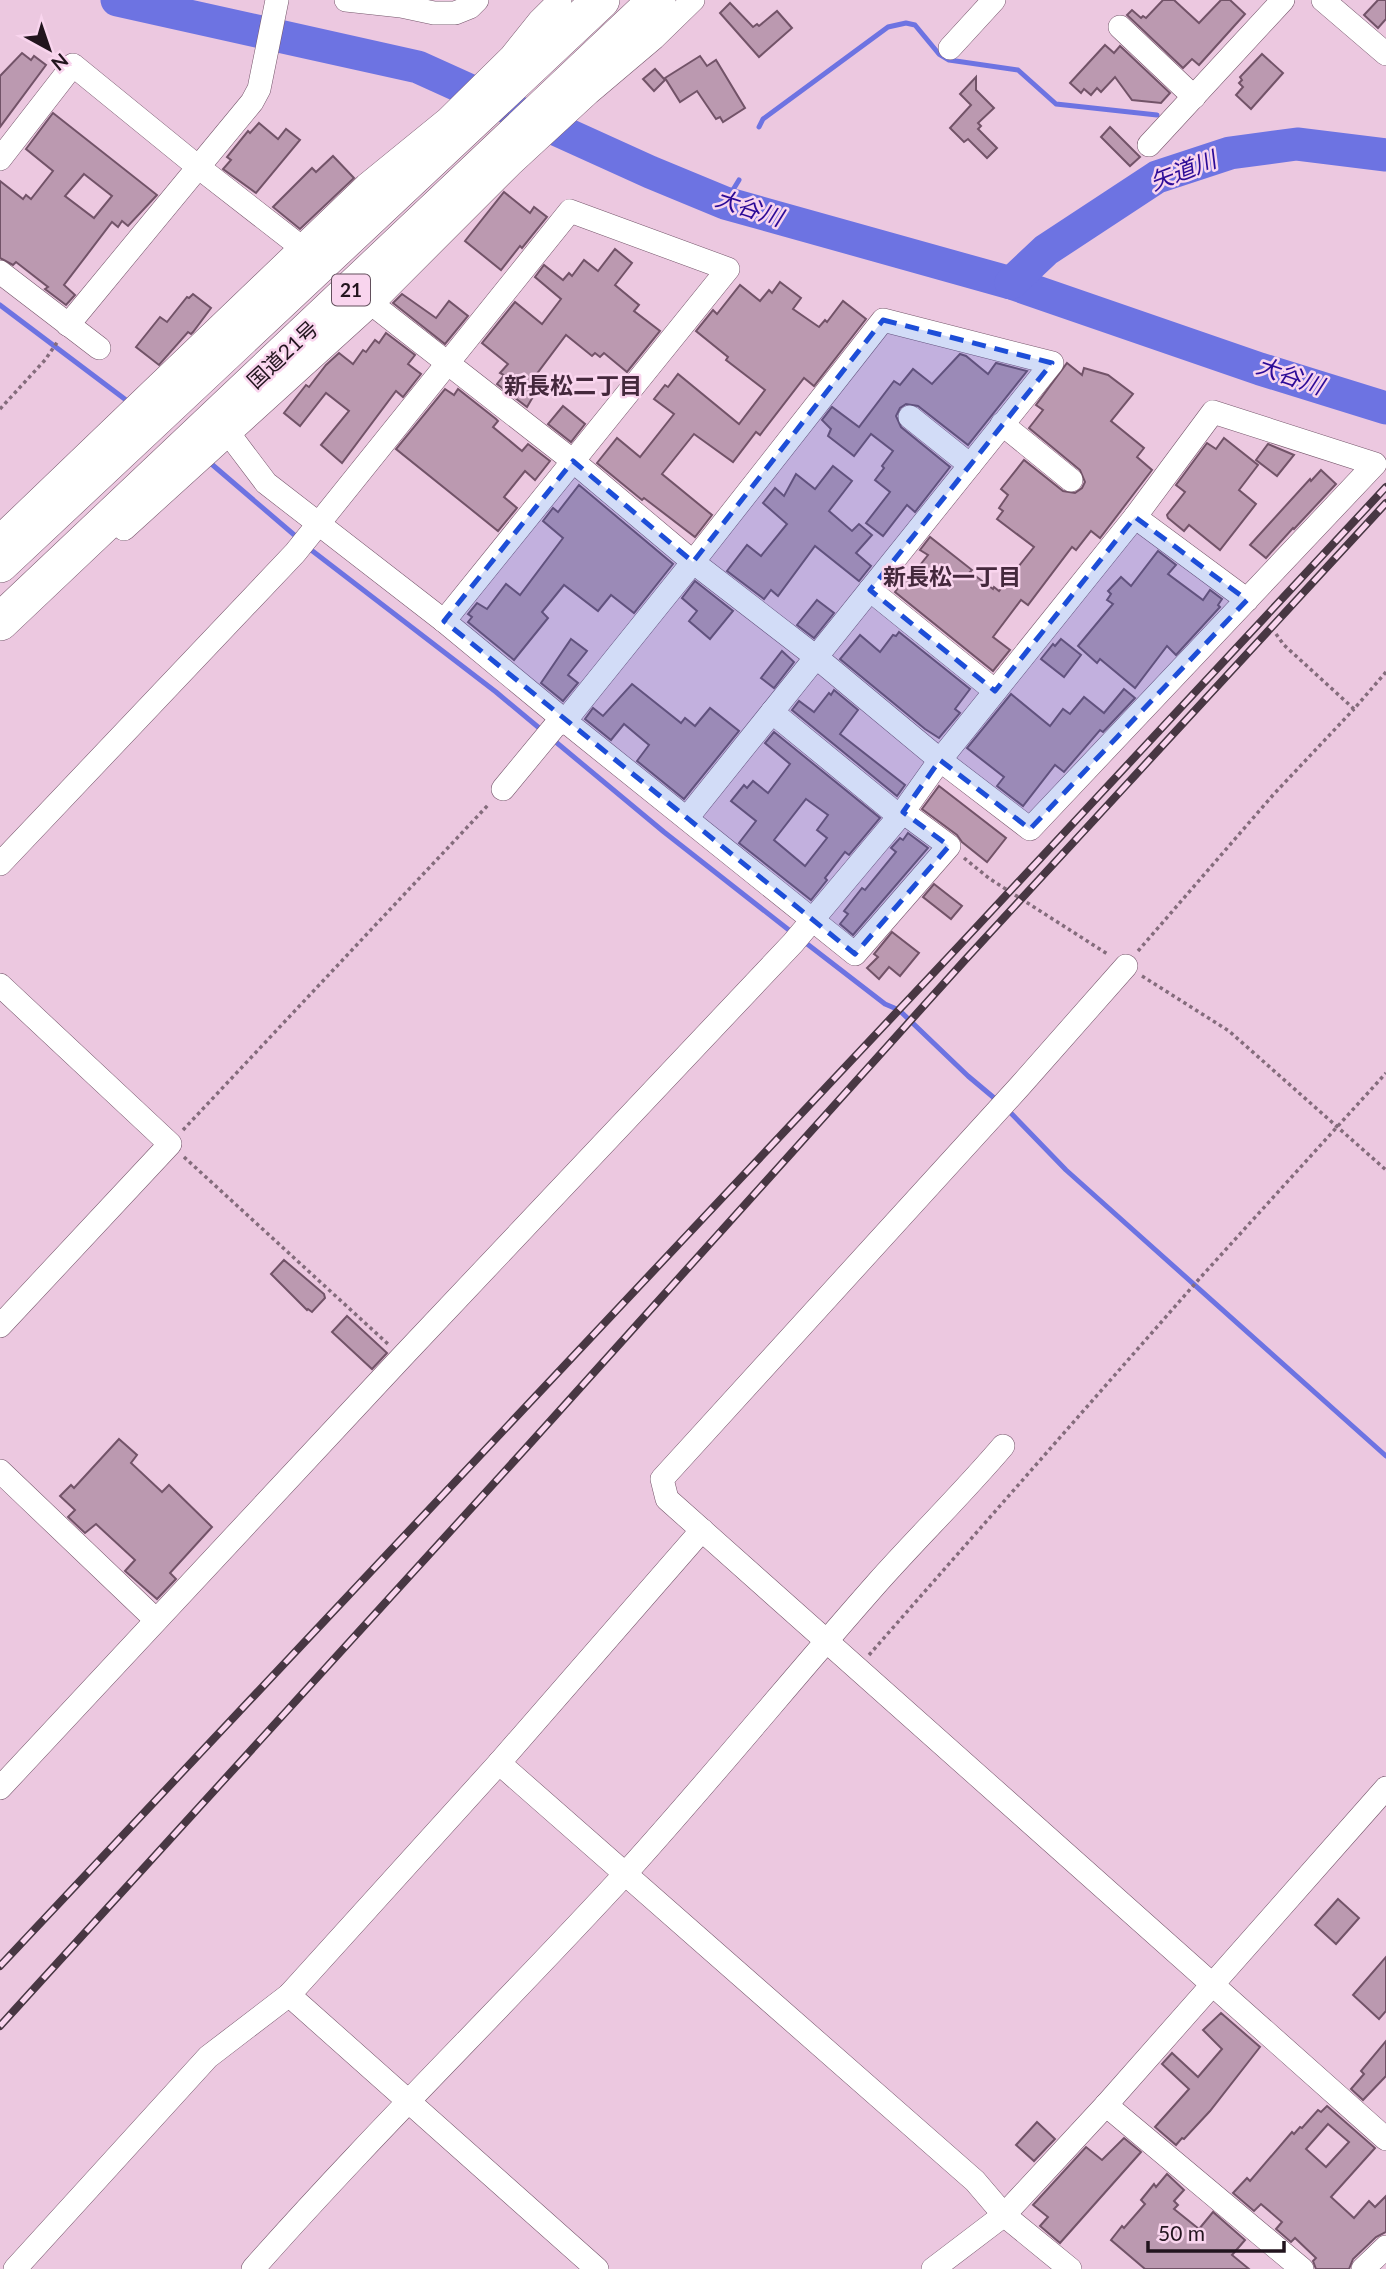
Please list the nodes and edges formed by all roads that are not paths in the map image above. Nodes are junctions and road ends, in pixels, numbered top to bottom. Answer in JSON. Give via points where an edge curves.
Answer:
{"nodes":[{"id":1,"x":346,"y":0,"type":"edge"},
{"id":2,"x":477,"y":0,"type":"edge"},
{"id":3,"x":560,"y":0,"type":"edge"},
{"id":4,"x":601,"y":0,"type":"edge"},
{"id":5,"x":657,"y":0,"type":"edge"},
{"id":6,"x":693,"y":0,"type":"edge"},
{"id":7,"x":995,"y":0,"type":"edge"},
{"id":8,"x":1283,"y":0,"type":"edge"},
{"id":9,"x":277,"y":1,"type":"edge"},
{"id":10,"x":1338,"y":4,"type":"edge"},
{"id":11,"x":1120,"y":27,"type":"dead end"},
{"id":12,"x":1382,"y":42,"type":"edge"},
{"id":13,"x":950,"y":48,"type":"dead end"},
{"id":14,"x":522,"y":60,"type":"junction"},
{"id":15,"x":576,"y":91,"type":"junction"},
{"id":16,"x":1194,"y":97,"type":"junction"},
{"id":17,"x":458,"y":121,"type":"junction"},
{"id":18,"x":1149,"y":145,"type":"dead end"},
{"id":19,"x":508,"y":155,"type":"junction"},
{"id":20,"x":0,"y":159,"type":"edge"},
{"id":21,"x":197,"y":166,"type":"junction"},
{"id":22,"x":306,"y":251,"type":"junction"},
{"id":23,"x":0,"y":272,"type":"edge"},
{"id":24,"x":367,"y":300,"type":"junction"},
{"id":25,"x":68,"y":325,"type":"junction"},
{"id":26,"x":99,"y":348,"type":"dead end"},
{"id":27,"x":449,"y":362,"type":"junction"},
{"id":28,"x":155,"y":403,"type":"junction"},
{"id":29,"x":910,"y":417,"type":"dead end"},
{"id":30,"x":1002,"y":424,"type":"junction"},
{"id":31,"x":125,"y":431,"type":"junction"},
{"id":32,"x":214,"y":434,"type":"junction"},
{"id":33,"x":573,"y":461,"type":"junction"},
{"id":34,"x":970,"y":465,"type":"junction"},
{"id":35,"x":1071,"y":480,"type":"dead end"},
{"id":36,"x":1135,"y":517,"type":"junction"},
{"id":37,"x":0,"y":536,"type":"edge"},
{"id":38,"x":307,"y":538,"type":"junction"},
{"id":39,"x":693,"y":562,"type":"junction"},
{"id":40,"x":0,"y":564,"type":"edge"},
{"id":41,"x":59,"y":566,"type":"junction"},
{"id":42,"x":870,"y":590,"type":"junction"},
{"id":43,"x":1247,"y":600,"type":"junction"},
{"id":44,"x":444,"y":621,"type":"junction"},
{"id":45,"x":0,"y":622,"type":"edge"},
{"id":46,"x":816,"y":657,"type":"junction"},
{"id":47,"x":995,"y":691,"type":"junction"},
{"id":48,"x":772,"y":712,"type":"junction"},
{"id":49,"x":554,"y":730,"type":"junction"},
{"id":50,"x":940,"y":760,"type":"junction"},
{"id":51,"x":503,"y":789,"type":"road end"},
{"id":52,"x":901,"y":814,"type":"junction"},
{"id":53,"x":687,"y":818,"type":"junction"},
{"id":54,"x":0,"y":864,"type":"edge"},
{"id":55,"x":804,"y":929,"type":"junction"},
{"id":56,"x":1126,"y":966,"type":"road end"},
{"id":57,"x":0,"y":985,"type":"edge"},
{"id":58,"x":0,"y":1326,"type":"edge"},
{"id":59,"x":1003,"y":1446,"type":"dead end"},
{"id":60,"x":0,"y":1471,"type":"edge"},
{"id":61,"x":702,"y":1530,"type":"junction"},
{"id":62,"x":156,"y":1620,"type":"junction"},
{"id":63,"x":828,"y":1640,"type":"junction"},
{"id":64,"x":499,"y":1763,"type":"junction"},
{"id":65,"x":0,"y":1788,"type":"edge"},
{"id":66,"x":1382,"y":1801,"type":"edge"},
{"id":67,"x":625,"y":1874,"type":"junction"},
{"id":68,"x":1211,"y":1984,"type":"junction"},
{"id":69,"x":289,"y":1995,"type":"junction"},
{"id":70,"x":408,"y":2100,"type":"junction"},
{"id":71,"x":1106,"y":2105,"type":"junction"},
{"id":72,"x":1386,"y":2139,"type":"edge"},
{"id":73,"x":1004,"y":2215,"type":"junction"},
{"id":74,"x":1386,"y":2247,"type":"edge"},
{"id":75,"x":15,"y":2269,"type":"edge"},
{"id":76,"x":253,"y":2269,"type":"edge"},
{"id":77,"x":597,"y":2269,"type":"edge"},
{"id":78,"x":933,"y":2269,"type":"edge"},
{"id":79,"x":1070,"y":2269,"type":"edge"},
{"id":80,"x":1302,"y":2269,"type":"edge"},
{"id":81,"x":1363,"y":2269,"type":"edge"}],
"edges":[{"from":1,"to":2,"type":"street","via":[[455,13]]},
{"from":3,"to":14,"type":"street","via":[[539,21]]},
{"from":4,"to":14,"type":"highway","name":"国道21号","number":"21"},
{"from":5,"to":15,"type":"highway","name":"国道21号","number":"21"},
{"from":6,"to":15,"type":"street","via":[[654,38]]},
{"from":7,"to":13,"type":"street"},
{"from":8,"to":16,"type":"street"},
{"from":9,"to":21,"type":"street","via":[[259,89]]},
{"from":10,"to":12,"type":"street"},
{"from":11,"to":16,"type":"street"},
{"from":14,"to":17,"type":"highway","name":"国道21号","number":"21"},
{"from":15,"to":19,"type":"highway","name":"国道21号","number":"21"},
{"from":16,"to":18,"type":"street"},
{"from":17,"to":22,"type":"street","via":[[366,185]]},
{"from":17,"to":28,"type":"highway","name":"国道21号","number":"21"},
{"from":19,"to":24,"type":"street"},
{"from":19,"to":32,"type":"highway","name":"国道21号","number":"21"},
{"from":20,"to":21,"type":"street","via":[[73,65]]},
{"from":21,"to":22,"type":"street"},
{"from":21,"to":25,"type":"street"},
{"from":22,"to":28,"type":"street"},
{"from":23,"to":25,"type":"street"},
{"from":24,"to":27,"type":"street"},
{"from":24,"to":32,"type":"street"},
{"from":25,"to":26,"type":"street"},
{"from":27,"to":33,"type":"street"},
{"from":27,"to":33,"type":"street","via":[[570,211],[728,269]]},
{"from":27,"to":38,"type":"street"},
{"from":28,"to":31,"type":"highway","name":"国道21号","number":"21"},
{"from":29,"to":34,"type":"street"},
{"from":30,"to":34,"type":"street"},
{"from":30,"to":35,"type":"street"},
{"from":30,"to":39,"type":"street","via":[[1052,363],[883,320]]},
{"from":31,"to":37,"type":"street"},
{"from":31,"to":40,"type":"highway","name":"国道21号","number":"21"},
{"from":32,"to":38,"type":"street","via":[[266,483]]},
{"from":32,"to":41,"type":"highway","name":"国道21号","number":"21","via":[[157,474]]},
{"from":32,"to":41,"type":"street","via":[[93,557]]},
{"from":33,"to":39,"type":"street"},
{"from":33,"to":44,"type":"street"},
{"from":34,"to":42,"type":"street"},
{"from":36,"to":43,"type":"street"},
{"from":36,"to":43,"type":"street","via":[[1213,412],[1375,464]]},
{"from":36,"to":47,"type":"street"},
{"from":38,"to":44,"type":"street"},
{"from":38,"to":54,"type":"street"},
{"from":39,"to":46,"type":"street"},
{"from":39,"to":49,"type":"street"},
{"from":41,"to":45,"type":"highway","name":"国道21号","number":"21"},
{"from":42,"to":46,"type":"street"},
{"from":42,"to":47,"type":"street"},
{"from":43,"to":50,"type":"street","via":[[1030,830]]},
{"from":44,"to":49,"type":"street"},
{"from":46,"to":48,"type":"street"},
{"from":46,"to":50,"type":"street"},
{"from":47,"to":50,"type":"street"},
{"from":48,"to":52,"type":"street"},
{"from":48,"to":53,"type":"street"},
{"from":49,"to":51,"type":"street"},
{"from":49,"to":53,"type":"street"},
{"from":50,"to":52,"type":"street"},
{"from":52,"to":55,"type":"street"},
{"from":52,"to":55,"type":"street","via":[[949,846],[855,954]]},
{"from":53,"to":55,"type":"street"},
{"from":55,"to":62,"type":"street"},
{"from":56,"to":61,"type":"street","via":[[662,1479],[667,1499]]},
{"from":57,"to":58,"type":"street","via":[[170,1144]]},
{"from":59,"to":63,"type":"street"},
{"from":60,"to":62,"type":"street"},
{"from":61,"to":63,"type":"street"},
{"from":61,"to":64,"type":"street"},
{"from":62,"to":65,"type":"street"},
{"from":63,"to":67,"type":"street"},
{"from":63,"to":68,"type":"street"},
{"from":64,"to":67,"type":"street"},
{"from":64,"to":69,"type":"street"},
{"from":66,"to":68,"type":"street"},
{"from":67,"to":70,"type":"street"},
{"from":67,"to":73,"type":"street","via":[[975,2181]]},
{"from":68,"to":71,"type":"street"},
{"from":68,"to":72,"type":"street"},
{"from":69,"to":70,"type":"street"},
{"from":69,"to":75,"type":"street","via":[[208,2057]]},
{"from":70,"to":76,"type":"street"},
{"from":70,"to":77,"type":"street"},
{"from":71,"to":73,"type":"street"},
{"from":71,"to":80,"type":"street"},
{"from":73,"to":78,"type":"street"},
{"from":73,"to":79,"type":"street"},
{"from":74,"to":81,"type":"street"}]}
